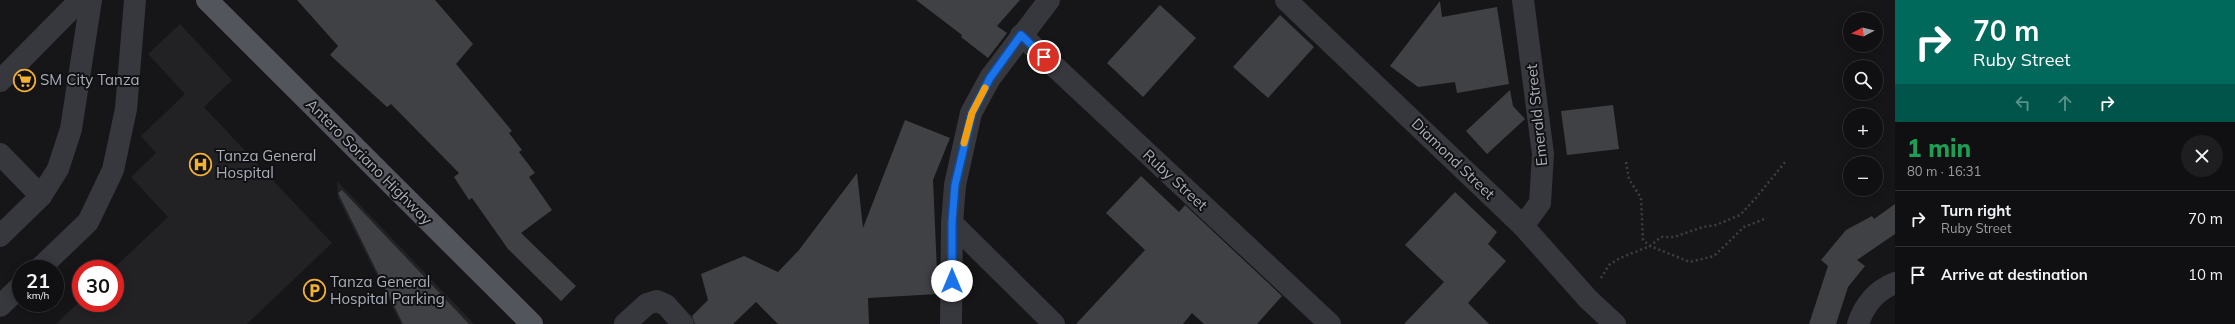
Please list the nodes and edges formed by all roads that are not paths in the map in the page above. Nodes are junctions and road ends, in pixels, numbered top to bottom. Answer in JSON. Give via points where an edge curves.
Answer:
{"nodes":[{"id":1,"x":80,"y":0,"type":"edge"},
{"id":2,"x":91,"y":0,"type":"edge"},
{"id":3,"x":135,"y":0,"type":"edge"},
{"id":4,"x":207,"y":0,"type":"edge"},
{"id":5,"x":1049,"y":0,"type":"edge"},
{"id":6,"x":1286,"y":0,"type":"edge"},
{"id":7,"x":1523,"y":0,"type":"edge"},
{"id":8,"x":1021,"y":35,"type":"junction"},
{"id":9,"x":0,"y":81,"type":"edge"},
{"id":10,"x":0,"y":154,"type":"edge"},
{"id":11,"x":41,"y":196,"type":"junction"},
{"id":12,"x":952,"y":223,"type":"junction"},
{"id":13,"x":1523,"y":226,"type":"junction"},
{"id":14,"x":0,"y":236,"type":"edge"},
{"id":15,"x":48,"y":260,"type":"edge"},
{"id":16,"x":1895,"y":283,"type":"edge"},
{"id":17,"x":12,"y":295,"type":"edge"},
{"id":18,"x":0,"y":306,"type":"edge"},
{"id":19,"x":532,"y":324,"type":"edge"},
{"id":20,"x":625,"y":324,"type":"edge"},
{"id":21,"x":683,"y":324,"type":"edge"},
{"id":22,"x":951,"y":324,"type":"edge"},
{"id":23,"x":1054,"y":324,"type":"edge"},
{"id":24,"x":1330,"y":324,"type":"edge"},
{"id":25,"x":1615,"y":324,"type":"edge"},
{"id":26,"x":1858,"y":324,"type":"edge"}],
"edges":[{"from":1,"to":9,"type":"street"},
{"from":2,"to":11,"type":"street","via":[[71,129],[58,169]]},
{"from":3,"to":15,"type":"street","via":[[126,109],[113,170],[88,222]]},
{"from":4,"to":19,"type":"main road","name":"Antero Soriano Highway"},
{"from":5,"to":8,"type":"street"},
{"from":6,"to":13,"type":"street","name":"Diamond Street"},
{"from":7,"to":13,"type":"street","name":"Emerald Street","via":[[1543,154],[1540,202]]},
{"from":8,"to":12,"type":"street","via":[[990,78],[972,113],[955,185]]},
{"from":8,"to":24,"type":"street","name":"Ruby Street"},
{"from":10,"to":11,"type":"street"},
{"from":11,"to":14,"type":"street"},
{"from":12,"to":22,"type":"street"},
{"from":12,"to":23,"type":"street"},
{"from":13,"to":25,"type":"street","name":"Diamond Street","via":[[1588,299]]},
{"from":16,"to":26,"type":"street","via":[[1884,287],[1869,302]]},
{"from":17,"to":18,"type":"street"},
{"from":20,"to":21,"type":"street","via":[[647,304],[657,301],[666,305]]}]}
